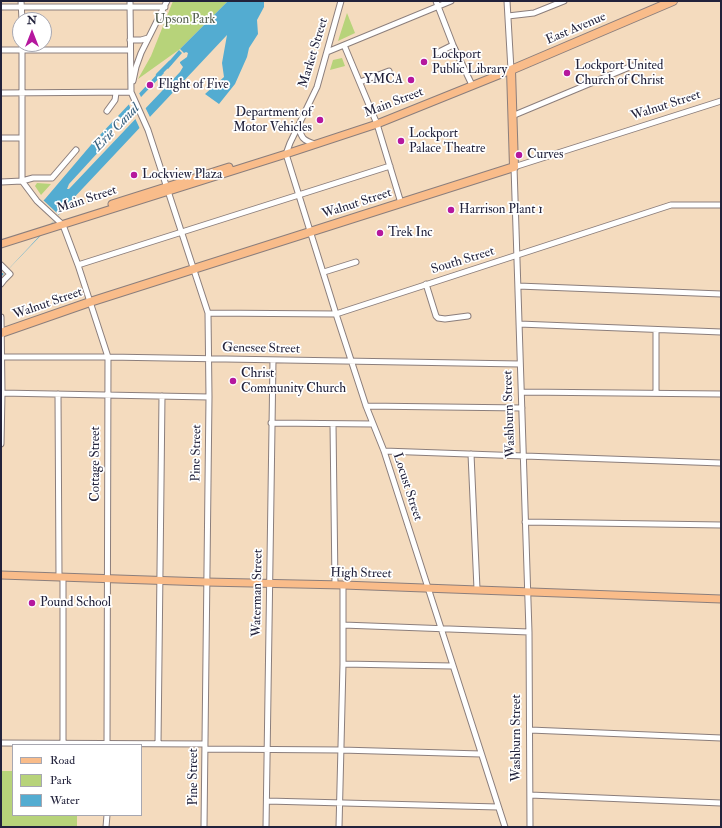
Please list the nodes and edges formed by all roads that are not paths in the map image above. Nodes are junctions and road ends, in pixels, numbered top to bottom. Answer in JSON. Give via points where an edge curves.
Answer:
{"nodes":[{"id":1,"x":21,"y":1,"type":"edge"},
{"id":2,"x":130,"y":1,"type":"edge"},
{"id":3,"x":168,"y":1,"type":"edge"},
{"id":4,"x":341,"y":1,"type":"edge"},
{"id":5,"x":451,"y":1,"type":"edge"},
{"id":6,"x":507,"y":1,"type":"edge"},
{"id":7,"x":564,"y":1,"type":"edge"},
{"id":8,"x":673,"y":1,"type":"edge"},
{"id":9,"x":437,"y":4,"type":"edge"},
{"id":10,"x":1,"y":7,"type":"edge"},
{"id":11,"x":21,"y":7,"type":"junction"},
{"id":12,"x":130,"y":7,"type":"junction"},
{"id":13,"x":165,"y":7,"type":"junction"},
{"id":14,"x":21,"y":12,"type":"edge"},
{"id":15,"x":508,"y":16,"type":"junction"},
{"id":16,"x":148,"y":38,"type":"junction"},
{"id":17,"x":130,"y":40,"type":"junction"},
{"id":18,"x":344,"y":45,"type":"junction"},
{"id":19,"x":453,"y":45,"type":"junction"},
{"id":20,"x":1,"y":50,"type":"edge"},
{"id":21,"x":12,"y":50,"type":"edge"},
{"id":22,"x":52,"y":50,"type":"edge"},
{"id":23,"x":130,"y":50,"type":"junction"},
{"id":24,"x":22,"y":52,"type":"edge"},
{"id":25,"x":327,"y":52,"type":"junction"},
{"id":26,"x":437,"y":53,"type":"dead end"},
{"id":27,"x":632,"y":66,"type":"dead end"},
{"id":28,"x":511,"y":70,"type":"junction"},
{"id":29,"x":389,"y":71,"type":"dead end"},
{"id":30,"x":360,"y":82,"type":"junction"},
{"id":31,"x":472,"y":84,"type":"junction"},
{"id":32,"x":132,"y":92,"type":"junction"},
{"id":33,"x":1,"y":93,"type":"edge"},
{"id":34,"x":116,"y":93,"type":"junction"},
{"id":35,"x":22,"y":94,"type":"junction"},
{"id":36,"x":721,"y":101,"type":"edge"},
{"id":37,"x":107,"y":111,"type":"dead end"},
{"id":38,"x":512,"y":116,"type":"junction"},
{"id":39,"x":376,"y":122,"type":"junction"},
{"id":40,"x":298,"y":126,"type":"junction"},
{"id":41,"x":1,"y":138,"type":"edge"},
{"id":42,"x":22,"y":138,"type":"junction"},
{"id":43,"x":312,"y":143,"type":"junction"},
{"id":44,"x":76,"y":150,"type":"dead end"},
{"id":45,"x":287,"y":151,"type":"junction"},
{"id":46,"x":390,"y":166,"type":"junction"},
{"id":47,"x":514,"y":167,"type":"junction"},
{"id":48,"x":22,"y":181,"type":"junction"},
{"id":49,"x":1,"y":182,"type":"edge"},
{"id":50,"x":167,"y":189,"type":"junction"},
{"id":51,"x":298,"y":195,"type":"junction"},
{"id":52,"x":401,"y":203,"type":"junction"},
{"id":53,"x":721,"y":205,"type":"edge"},
{"id":54,"x":55,"y":224,"type":"junction"},
{"id":55,"x":310,"y":232,"type":"junction"},
{"id":56,"x":182,"y":233,"type":"junction"},
{"id":57,"x":1,"y":240,"type":"edge"},
{"id":58,"x":1,"y":244,"type":"edge"},
{"id":59,"x":516,"y":256,"type":"junction"},
{"id":60,"x":356,"y":262,"type":"dead end"},
{"id":61,"x":1,"y":265,"type":"edge"},
{"id":62,"x":78,"y":266,"type":"junction"},
{"id":63,"x":193,"y":269,"type":"junction"},
{"id":64,"x":324,"y":272,"type":"junction"},
{"id":65,"x":1,"y":284,"type":"edge"},
{"id":66,"x":426,"y":284,"type":"junction"},
{"id":67,"x":518,"y":286,"type":"junction"},
{"id":68,"x":721,"y":294,"type":"edge"},
{"id":69,"x":90,"y":302,"type":"junction"},
{"id":70,"x":208,"y":313,"type":"junction"},
{"id":71,"x":336,"y":314,"type":"junction"},
{"id":72,"x":468,"y":316,"type":"dead end"},
{"id":73,"x":1,"y":317,"type":"edge"},
{"id":74,"x":519,"y":324,"type":"junction"},
{"id":75,"x":656,"y":330,"type":"junction"},
{"id":76,"x":721,"y":332,"type":"edge"},
{"id":77,"x":2,"y":333,"type":"edge"},
{"id":78,"x":108,"y":357,"type":"junction"},
{"id":79,"x":2,"y":358,"type":"edge"},
{"id":80,"x":209,"y":359,"type":"junction"},
{"id":81,"x":273,"y":360,"type":"junction"},
{"id":82,"x":352,"y":362,"type":"junction"},
{"id":83,"x":520,"y":364,"type":"junction"},
{"id":84,"x":522,"y":392,"type":"junction"},
{"id":85,"x":2,"y":393,"type":"edge"},
{"id":86,"x":58,"y":394,"type":"junction"},
{"id":87,"x":656,"y":394,"type":"junction"},
{"id":88,"x":721,"y":394,"type":"edge"},
{"id":89,"x":107,"y":395,"type":"junction"},
{"id":90,"x":162,"y":396,"type":"junction"},
{"id":91,"x":209,"y":397,"type":"junction"},
{"id":92,"x":366,"y":406,"type":"junction"},
{"id":93,"x":522,"y":408,"type":"junction"},
{"id":94,"x":271,"y":423,"type":"junction"},
{"id":95,"x":333,"y":424,"type":"junction"},
{"id":96,"x":373,"y":424,"type":"junction"},
{"id":97,"x":1,"y":444,"type":"edge"},
{"id":98,"x":384,"y":451,"type":"junction"},
{"id":99,"x":471,"y":454,"type":"junction"},
{"id":100,"x":523,"y":456,"type":"junction"},
{"id":101,"x":721,"y":463,"type":"edge"},
{"id":102,"x":525,"y":522,"type":"junction"},
{"id":103,"x":721,"y":525,"type":"edge"},
{"id":104,"x":1,"y":576,"type":"edge"},
{"id":105,"x":61,"y":577,"type":"junction"},
{"id":106,"x":108,"y":579,"type":"junction"},
{"id":107,"x":160,"y":580,"type":"junction"},
{"id":108,"x":206,"y":582,"type":"junction"},
{"id":109,"x":269,"y":583,"type":"junction"},
{"id":110,"x":339,"y":585,"type":"junction"},
{"id":111,"x":428,"y":587,"type":"junction"},
{"id":112,"x":477,"y":589,"type":"junction"},
{"id":113,"x":528,"y":591,"type":"junction"},
{"id":114,"x":721,"y":599,"type":"edge"},
{"id":115,"x":343,"y":625,"type":"junction"},
{"id":116,"x":441,"y":628,"type":"junction"},
{"id":117,"x":529,"y":632,"type":"junction"},
{"id":118,"x":343,"y":664,"type":"junction"},
{"id":119,"x":452,"y":666,"type":"junction"},
{"id":120,"x":530,"y":730,"type":"junction"},
{"id":121,"x":721,"y":738,"type":"edge"},
{"id":122,"x":1,"y":742,"type":"edge"},
{"id":123,"x":63,"y":743,"type":"junction"},
{"id":124,"x":107,"y":744,"type":"edge"},
{"id":125,"x":158,"y":744,"type":"junction"},
{"id":126,"x":205,"y":746,"type":"junction"},
{"id":127,"x":267,"y":749,"type":"junction"},
{"id":128,"x":341,"y":750,"type":"junction"},
{"id":129,"x":481,"y":754,"type":"junction"},
{"id":130,"x":530,"y":795,"type":"junction"},
{"id":131,"x":267,"y":801,"type":"junction"},
{"id":132,"x":340,"y":803,"type":"junction"},
{"id":133,"x":721,"y":803,"type":"edge"},
{"id":134,"x":498,"y":807,"type":"junction"},
{"id":135,"x":106,"y":816,"type":"edge"},
{"id":136,"x":106,"y":827,"type":"edge"},
{"id":137,"x":204,"y":827,"type":"edge"},
{"id":138,"x":266,"y":827,"type":"edge"},
{"id":139,"x":339,"y":827,"type":"edge"},
{"id":140,"x":505,"y":827,"type":"edge"},
{"id":141,"x":530,"y":827,"type":"edge"}],
"edges":[{"from":1,"to":11,"type":"street"},
{"from":2,"to":12,"type":"street"},
{"from":3,"to":13,"type":"street"},
{"from":4,"to":25,"type":"street","name":"Market Street"},
{"from":5,"to":9,"type":"street"},
{"from":6,"to":15,"type":"street","name":"Washburn Street"},
{"from":7,"to":15,"type":"street","via":[[534,13]]},
{"from":8,"to":28,"type":"highway","name":"East Avenue"},
{"from":9,"to":18,"type":"street"},
{"from":9,"to":19,"type":"street"},
{"from":10,"to":11,"type":"street"},
{"from":11,"to":12,"type":"street"},
{"from":11,"to":14,"type":"street"},
{"from":12,"to":13,"type":"street"},
{"from":12,"to":17,"type":"street"},
{"from":13,"to":16,"type":"street"},
{"from":15,"to":28,"type":"street","name":"Washburn Street"},
{"from":16,"to":17,"type":"street"},
{"from":16,"to":32,"type":"street","via":[[136,66]]},
{"from":17,"to":23,"type":"street"},
{"from":18,"to":25,"type":"street"},
{"from":18,"to":30,"type":"street"},
{"from":19,"to":26,"type":"street"},
{"from":19,"to":31,"type":"street"},
{"from":20,"to":21,"type":"street"},
{"from":22,"to":23,"type":"street"},
{"from":23,"to":32,"type":"street"},
{"from":24,"to":35,"type":"street"},
{"from":25,"to":40,"type":"street","name":"Market Street","via":[[317,87]]},
{"from":27,"to":38,"type":"street"},
{"from":28,"to":31,"type":"main road","name":"Main Street"},
{"from":28,"to":38,"type":"highway","name":"Washburn Street"},
{"from":29,"to":30,"type":"street"},
{"from":30,"to":39,"type":"street"},
{"from":31,"to":39,"type":"main road","name":"Main Street"},
{"from":32,"to":34,"type":"street"},
{"from":32,"to":50,"type":"street","name":"Pine Street","via":[[148,130]]},
{"from":33,"to":35,"type":"street"},
{"from":34,"to":35,"type":"street"},
{"from":34,"to":37,"type":"street","via":[[116,99]]},
{"from":35,"to":42,"type":"street"},
{"from":36,"to":47,"type":"street","name":"Walnut Street"},
{"from":38,"to":47,"type":"highway","name":"Washburn Street"},
{"from":39,"to":43,"type":"main road","name":"Main Street"},
{"from":39,"to":46,"type":"street"},
{"from":40,"to":43,"type":"street","via":[[302,138]]},
{"from":40,"to":45,"type":"street","name":"Market Street"},
{"from":41,"to":42,"type":"street"},
{"from":42,"to":48,"type":"street"},
{"from":43,"to":45,"type":"main road","name":"Main Street"},
{"from":44,"to":48,"type":"street","via":[[53,178]]},
{"from":45,"to":50,"type":"main road","name":"Main Street"},
{"from":45,"to":51,"type":"street","name":"Locust Street"},
{"from":46,"to":51,"type":"street"},
{"from":46,"to":52,"type":"street"},
{"from":47,"to":52,"type":"highway","name":"Walnut Street"},
{"from":47,"to":59,"type":"street","name":"Washburn Street"},
{"from":48,"to":49,"type":"street"},
{"from":48,"to":54,"type":"street","name":"Cottage Street"},
{"from":50,"to":54,"type":"main road","name":"Main Street"},
{"from":50,"to":56,"type":"street","name":"Pine Street"},
{"from":51,"to":55,"type":"street","name":"Locust Street"},
{"from":51,"to":56,"type":"street"},
{"from":52,"to":55,"type":"highway","name":"Walnut Street"},
{"from":53,"to":59,"type":"street","name":"South Street","via":[[671,205]]},
{"from":54,"to":57,"type":"main road","name":"Main Street"},
{"from":54,"to":58,"type":"main road","name":"Main Street"},
{"from":54,"to":62,"type":"street","name":"Cottage Street"},
{"from":55,"to":63,"type":"highway","name":"Walnut Street"},
{"from":55,"to":64,"type":"street","name":"Locust Street"},
{"from":56,"to":62,"type":"street"},
{"from":56,"to":63,"type":"street","name":"Pine Street"},
{"from":59,"to":66,"type":"street","name":"South Street"},
{"from":59,"to":67,"type":"street","name":"Washburn Street"},
{"from":60,"to":64,"type":"street"},
{"from":61,"to":65,"type":"street","via":[[10,274]]},
{"from":62,"to":69,"type":"street","name":"Cottage Street"},
{"from":63,"to":69,"type":"highway","name":"Walnut Street"},
{"from":63,"to":70,"type":"street","name":"Pine Street"},
{"from":64,"to":71,"type":"street","name":"Locust Street"},
{"from":66,"to":71,"type":"street","name":"South Street"},
{"from":66,"to":72,"type":"street","via":[[438,318]]},
{"from":67,"to":68,"type":"street"},
{"from":67,"to":74,"type":"street","name":"Washburn Street"},
{"from":69,"to":77,"type":"highway","name":"Walnut Street"},
{"from":69,"to":78,"type":"street","name":"Cottage Street"},
{"from":70,"to":71,"type":"street","name":"South Street"},
{"from":70,"to":80,"type":"street","name":"Pine Street"},
{"from":71,"to":82,"type":"street","name":"Locust Street"},
{"from":73,"to":77,"type":"street"},
{"from":74,"to":75,"type":"street"},
{"from":74,"to":83,"type":"street","name":"Washburn Street"},
{"from":75,"to":76,"type":"street"},
{"from":75,"to":87,"type":"street"},
{"from":77,"to":79,"type":"street"},
{"from":78,"to":79,"type":"street","name":"Genesee Street"},
{"from":78,"to":80,"type":"street","name":"Genesee Street"},
{"from":78,"to":89,"type":"street","name":"Cottage Street"},
{"from":79,"to":85,"type":"street"},
{"from":80,"to":81,"type":"street","name":"Genesee Street"},
{"from":80,"to":91,"type":"street","name":"Pine Street"},
{"from":81,"to":82,"type":"street","name":"Genesee Street"},
{"from":81,"to":94,"type":"street","name":"Waterman Street"},
{"from":82,"to":83,"type":"street","name":"Genesee Street"},
{"from":82,"to":92,"type":"street","name":"Locust Street"},
{"from":83,"to":84,"type":"street","name":"Washburn Street"},
{"from":84,"to":87,"type":"street"},
{"from":84,"to":93,"type":"street","name":"Washburn Street"},
{"from":85,"to":86,"type":"street"},
{"from":85,"to":97,"type":"street"},
{"from":86,"to":89,"type":"street"},
{"from":86,"to":105,"type":"street"},
{"from":87,"to":88,"type":"street"},
{"from":89,"to":90,"type":"street"},
{"from":89,"to":106,"type":"street","name":"Cottage Street"},
{"from":90,"to":91,"type":"street"},
{"from":90,"to":107,"type":"street"},
{"from":91,"to":108,"type":"street","name":"Pine Street"},
{"from":92,"to":93,"type":"street"},
{"from":92,"to":96,"type":"street","name":"Locust Street"},
{"from":93,"to":100,"type":"street","name":"Washburn Street"},
{"from":94,"to":95,"type":"street"},
{"from":94,"to":109,"type":"street","name":"Waterman Street"},
{"from":95,"to":96,"type":"street"},
{"from":95,"to":110,"type":"street"},
{"from":96,"to":98,"type":"street","name":"Locust Street"},
{"from":98,"to":99,"type":"street"},
{"from":98,"to":111,"type":"street","name":"Locust Street"},
{"from":99,"to":100,"type":"street"},
{"from":99,"to":112,"type":"street"},
{"from":100,"to":101,"type":"street"},
{"from":100,"to":102,"type":"street","name":"Washburn Street"},
{"from":102,"to":103,"type":"street"},
{"from":102,"to":113,"type":"street","name":"Washburn Street"},
{"from":104,"to":105,"type":"main road","name":"High Street"},
{"from":105,"to":106,"type":"main road","name":"High Street"},
{"from":105,"to":123,"type":"street"},
{"from":106,"to":107,"type":"main road","name":"High Street"},
{"from":106,"to":124,"type":"street","name":"Cottage Street"},
{"from":107,"to":108,"type":"main road","name":"High Street"},
{"from":107,"to":125,"type":"street"},
{"from":108,"to":109,"type":"main road","name":"High Street"},
{"from":108,"to":126,"type":"street","name":"Pine Street"},
{"from":109,"to":110,"type":"main road","name":"High Street"},
{"from":109,"to":127,"type":"street","name":"Waterman Street"},
{"from":110,"to":111,"type":"main road","name":"High Street"},
{"from":110,"to":115,"type":"street"},
{"from":111,"to":112,"type":"main road","name":"High Street"},
{"from":111,"to":116,"type":"street","name":"Locust Street"},
{"from":112,"to":113,"type":"main road","name":"High Street"},
{"from":113,"to":114,"type":"main road","name":"High Street"},
{"from":113,"to":117,"type":"street","name":"Washburn Street"},
{"from":115,"to":116,"type":"street"},
{"from":115,"to":118,"type":"street"},
{"from":116,"to":117,"type":"street"},
{"from":116,"to":119,"type":"street","name":"Locust Street"},
{"from":117,"to":120,"type":"street","name":"Washburn Street"},
{"from":118,"to":119,"type":"street"},
{"from":118,"to":128,"type":"street"},
{"from":119,"to":129,"type":"street","name":"Locust Street"},
{"from":120,"to":121,"type":"street"},
{"from":120,"to":130,"type":"street","name":"Washburn Street"},
{"from":122,"to":123,"type":"street"},
{"from":123,"to":124,"type":"street"},
{"from":124,"to":125,"type":"street"},
{"from":125,"to":126,"type":"street"},
{"from":126,"to":127,"type":"street"},
{"from":126,"to":137,"type":"street","name":"Pine Street"},
{"from":127,"to":128,"type":"street"},
{"from":127,"to":131,"type":"street","name":"Waterman Street"},
{"from":128,"to":129,"type":"street"},
{"from":128,"to":132,"type":"street"},
{"from":129,"to":134,"type":"street","name":"Locust Street"},
{"from":130,"to":133,"type":"street"},
{"from":130,"to":141,"type":"street","name":"Washburn Street"},
{"from":131,"to":132,"type":"street"},
{"from":131,"to":138,"type":"street","name":"Waterman Street"},
{"from":132,"to":134,"type":"street"},
{"from":132,"to":139,"type":"street"},
{"from":134,"to":140,"type":"street","name":"Locust Street"},
{"from":135,"to":136,"type":"street"}]}
